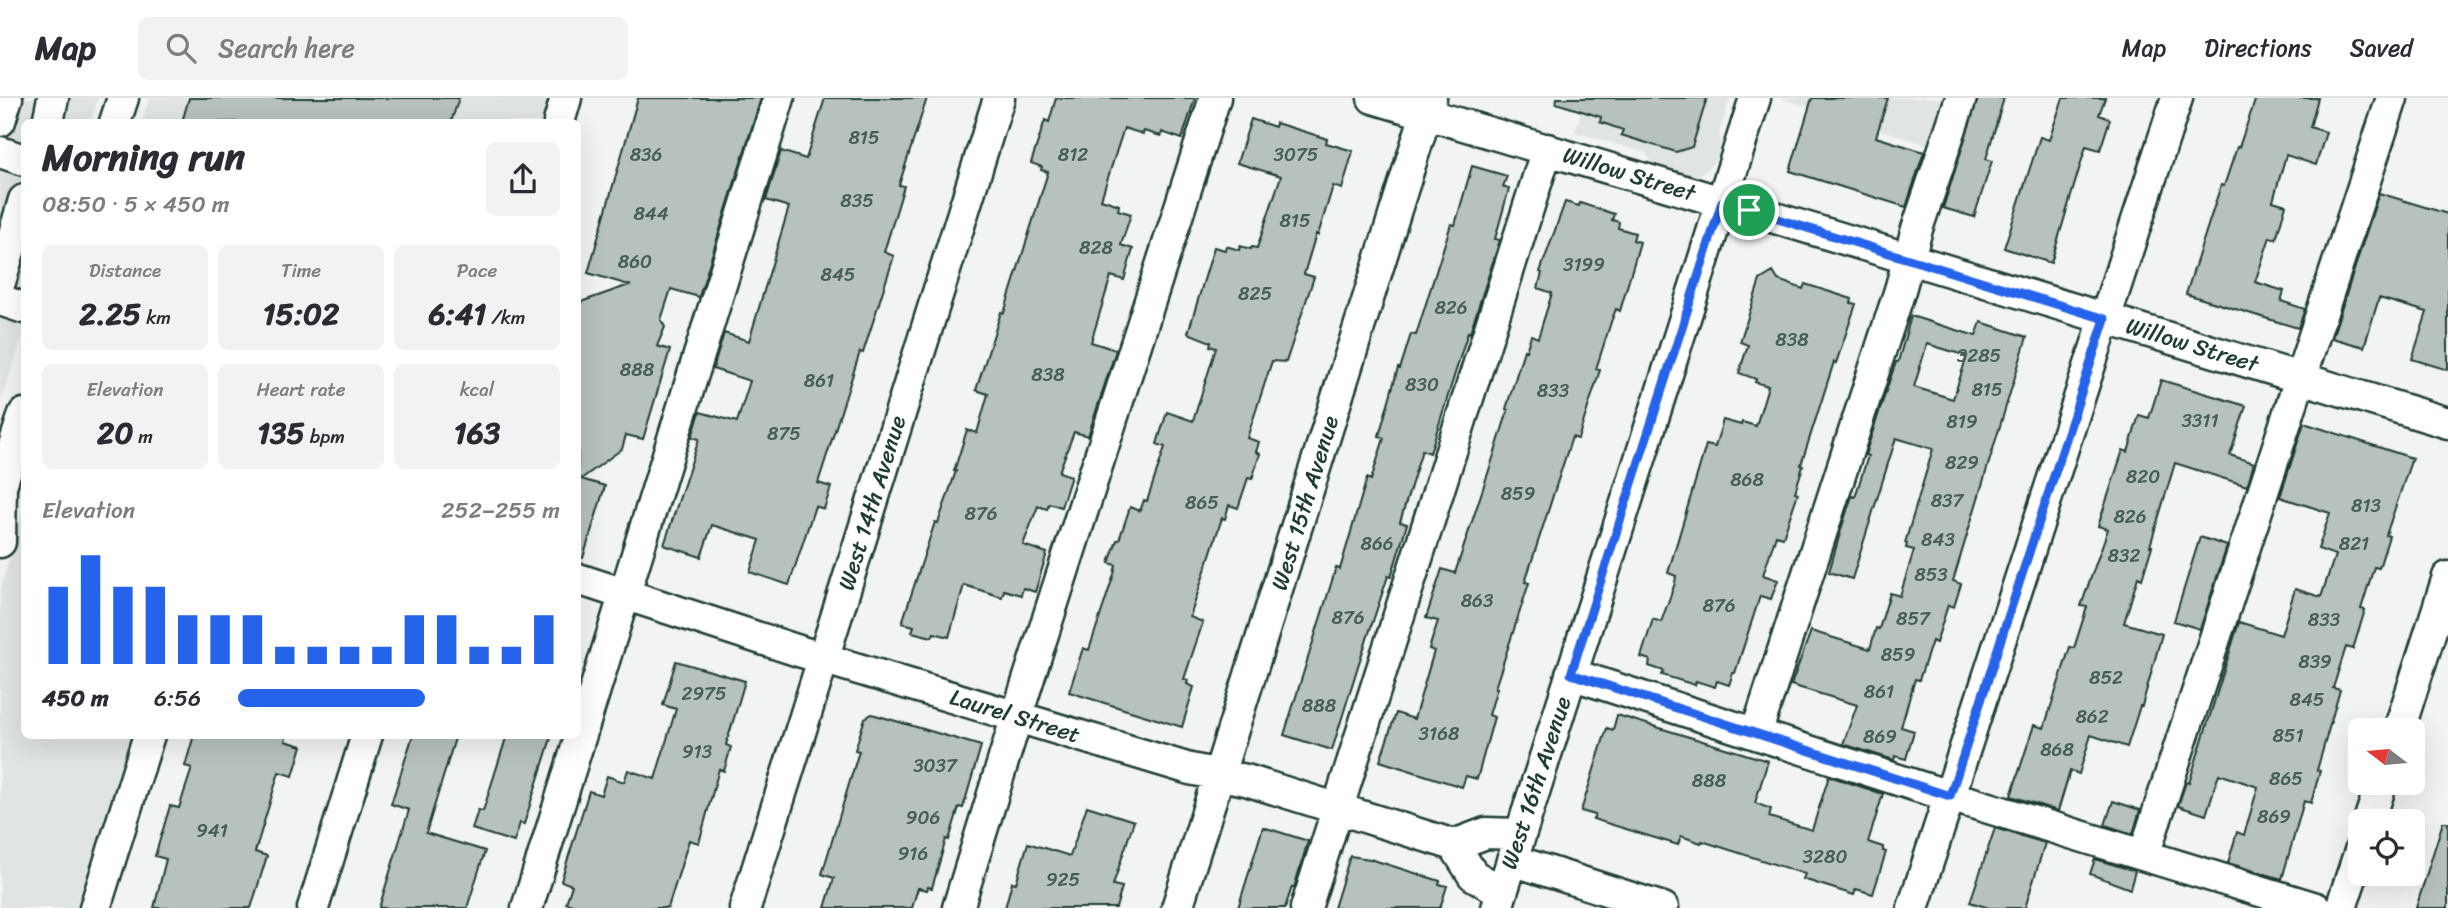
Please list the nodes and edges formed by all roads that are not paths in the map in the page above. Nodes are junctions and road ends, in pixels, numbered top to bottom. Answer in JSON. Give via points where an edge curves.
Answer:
{"nodes":[{"id":1,"x":7,"y":98,"type":"edge"},
{"id":2,"x":123,"y":98,"type":"edge"},
{"id":3,"x":566,"y":98,"type":"edge"},
{"id":4,"x":779,"y":98,"type":"edge"},
{"id":5,"x":999,"y":98,"type":"edge"},
{"id":6,"x":1215,"y":98,"type":"edge"},
{"id":7,"x":1373,"y":98,"type":"edge"},
{"id":8,"x":1755,"y":98,"type":"edge"},
{"id":9,"x":1961,"y":98,"type":"edge"},
{"id":10,"x":2177,"y":98,"type":"edge"},
{"id":11,"x":2392,"y":98,"type":"edge"},
{"id":12,"x":1429,"y":106,"type":"edge"},
{"id":13,"x":116,"y":119,"type":"edge"},
{"id":14,"x":560,"y":119,"type":"edge"},
{"id":15,"x":0,"y":121,"type":"edge"},
{"id":16,"x":1547,"y":149,"type":"junction"},
{"id":17,"x":0,"y":152,"type":"edge"},
{"id":18,"x":21,"y":159,"type":"edge"},
{"id":19,"x":1722,"y":202,"type":"junction"},
{"id":20,"x":21,"y":210,"type":"edge"},
{"id":21,"x":1909,"y":260,"type":"junction"},
{"id":22,"x":0,"y":282,"type":"edge"},
{"id":23,"x":0,"y":300,"type":"edge"},
{"id":24,"x":21,"y":307,"type":"edge"},
{"id":25,"x":2105,"y":319,"type":"junction"},
{"id":26,"x":2301,"y":378,"type":"junction"},
{"id":27,"x":21,"y":423,"type":"edge"},
{"id":28,"x":2448,"y":423,"type":"edge"},
{"id":29,"x":0,"y":487,"type":"edge"},
{"id":30,"x":0,"y":542,"type":"edge"},
{"id":31,"x":2448,"y":577,"type":"edge"},
{"id":32,"x":581,"y":580,"type":"edge"},
{"id":33,"x":624,"y":594,"type":"junction"},
{"id":34,"x":823,"y":658,"type":"junction"},
{"id":35,"x":1571,"y":674,"type":"junction"},
{"id":36,"x":1017,"y":716,"type":"junction"},
{"id":37,"x":2403,"y":718,"type":"edge"},
{"id":38,"x":581,"y":733,"type":"edge"},
{"id":39,"x":1756,"y":734,"type":"junction"},
{"id":40,"x":148,"y":739,"type":"edge"},
{"id":41,"x":365,"y":739,"type":"edge"},
{"id":42,"x":579,"y":739,"type":"edge"},
{"id":43,"x":1220,"y":775,"type":"junction"},
{"id":44,"x":1950,"y":796,"type":"junction"},
{"id":45,"x":1338,"y":808,"type":"junction"},
{"id":46,"x":1454,"y":845,"type":"junction"},
{"id":47,"x":1516,"y":847,"type":"junction"},
{"id":48,"x":2144,"y":855,"type":"junction"},
{"id":49,"x":2348,"y":886,"type":"edge"},
{"id":50,"x":1499,"y":900,"type":"edge"},
{"id":51,"x":95,"y":908,"type":"edge"},
{"id":52,"x":313,"y":908,"type":"edge"},
{"id":53,"x":527,"y":908,"type":"edge"},
{"id":54,"x":744,"y":908,"type":"edge"},
{"id":55,"x":958,"y":908,"type":"edge"},
{"id":56,"x":1177,"y":908,"type":"edge"},
{"id":57,"x":1306,"y":908,"type":"edge"},
{"id":58,"x":1663,"y":908,"type":"edge"},
{"id":59,"x":1913,"y":908,"type":"edge"},
{"id":60,"x":2316,"y":908,"type":"edge"},
{"id":61,"x":2341,"y":908,"type":"edge"}],
"edges":[{"from":1,"to":15,"type":"street"},
{"from":2,"to":13,"type":"street"},
{"from":3,"to":14,"type":"street"},
{"from":4,"to":33,"type":"street"},
{"from":5,"to":34,"type":"street","name":"West 14th Avenue"},
{"from":6,"to":36,"type":"street"},
{"from":7,"to":12,"type":"street","name":"Willow Street"},
{"from":8,"to":19,"type":"street","name":"West 16th Avenue"},
{"from":9,"to":21,"type":"street"},
{"from":10,"to":25,"type":"street"},
{"from":11,"to":26,"type":"street"},
{"from":12,"to":16,"type":"street","name":"Willow Street"},
{"from":12,"to":43,"type":"street","name":"West 15th Avenue"},
{"from":16,"to":19,"type":"street","name":"Willow Street"},
{"from":16,"to":45,"type":"street"},
{"from":17,"to":18,"type":"street"},
{"from":19,"to":21,"type":"street","name":"Willow Street"},
{"from":19,"to":35,"type":"street","name":"West 16th Avenue"},
{"from":20,"to":22,"type":"street"},
{"from":21,"to":25,"type":"street","name":"Willow Street"},
{"from":21,"to":39,"type":"street"},
{"from":23,"to":24,"type":"street"},
{"from":25,"to":26,"type":"street","name":"Willow Street"},
{"from":25,"to":44,"type":"street"},
{"from":26,"to":28,"type":"street","name":"Willow Street"},
{"from":26,"to":48,"type":"street"},
{"from":27,"to":29,"type":"street"},
{"from":29,"to":30,"type":"street"},
{"from":31,"to":37,"type":"street"},
{"from":32,"to":33,"type":"street","name":"Laurel Street"},
{"from":33,"to":34,"type":"street","name":"Laurel Street"},
{"from":33,"to":38,"type":"street"},
{"from":34,"to":36,"type":"street","name":"Laurel Street"},
{"from":34,"to":54,"type":"street","name":"West 14th Avenue"},
{"from":35,"to":39,"type":"street"},
{"from":35,"to":47,"type":"street","name":"West 16th Avenue"},
{"from":36,"to":43,"type":"street","name":"Laurel Street"},
{"from":36,"to":55,"type":"street"},
{"from":39,"to":44,"type":"street"},
{"from":40,"to":51,"type":"street"},
{"from":41,"to":52,"type":"street"},
{"from":42,"to":53,"type":"street"},
{"from":43,"to":45,"type":"street","name":"Laurel Street"},
{"from":43,"to":56,"type":"street","name":"West 15th Avenue"},
{"from":44,"to":48,"type":"street"},
{"from":44,"to":59,"type":"street"},
{"from":45,"to":46,"type":"street","name":"Laurel Street"},
{"from":45,"to":57,"type":"street"},
{"from":46,"to":47,"type":"street","via":[[1486,832]]},
{"from":46,"to":50,"type":"street","via":[[1474,875]]},
{"from":47,"to":50,"type":"street","name":"West 16th Avenue"},
{"from":47,"to":58,"type":"street"},
{"from":48,"to":60,"type":"street"},
{"from":49,"to":61,"type":"street"}]}
